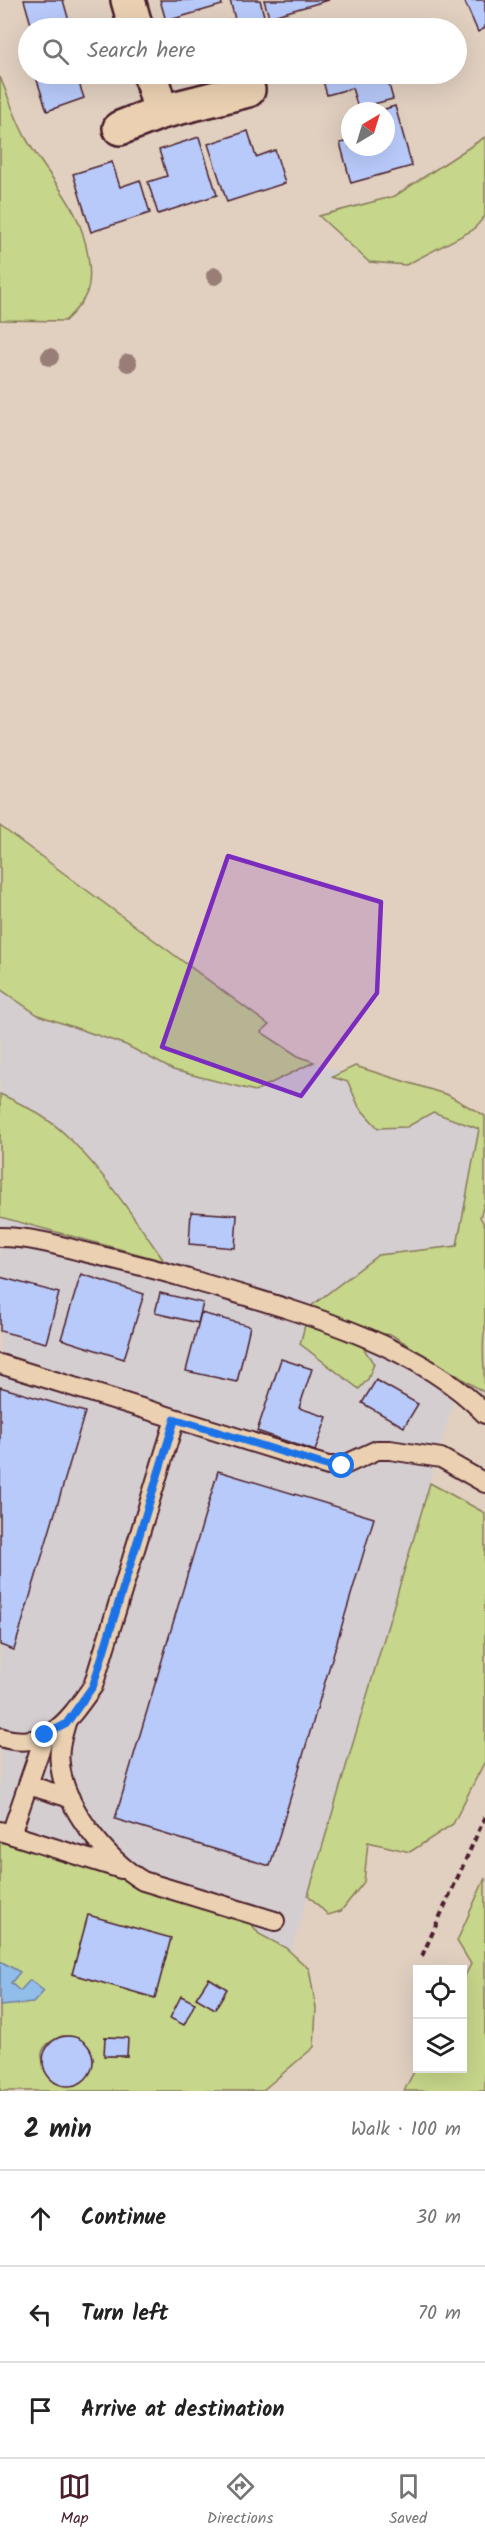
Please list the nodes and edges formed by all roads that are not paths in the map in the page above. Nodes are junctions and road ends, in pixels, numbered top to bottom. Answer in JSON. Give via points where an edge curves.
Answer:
{"nodes":[{"id":1,"x":128,"y":0,"type":"edge"},
{"id":2,"x":133,"y":18,"type":"edge"},
{"id":3,"x":153,"y":84,"type":"edge"},
{"id":4,"x":248,"y":90,"type":"dead end"},
{"id":5,"x":161,"y":112,"type":"junction"},
{"id":6,"x":120,"y":128,"type":"dead end"},
{"id":7,"x":0,"y":1237,"type":"edge"},
{"id":8,"x":0,"y":1364,"type":"edge"},
{"id":9,"x":485,"y":1414,"type":"edge"},
{"id":10,"x":175,"y":1419,"type":"junction"},
{"id":11,"x":485,"y":1483,"type":"edge"},
{"id":12,"x":66,"y":1724,"type":"junction"},
{"id":13,"x":45,"y":1735,"type":"junction"},
{"id":14,"x":0,"y":1737,"type":"edge"},
{"id":15,"x":28,"y":1785,"type":"junction"},
{"id":16,"x":70,"y":1798,"type":"junction"},
{"id":17,"x":6,"y":1832,"type":"edge"},
{"id":18,"x":124,"y":1870,"type":"junction"},
{"id":19,"x":275,"y":1922,"type":"dead end"}],
"edges":[{"from":1,"to":2,"type":"street"},
{"from":3,"to":5,"type":"street"},
{"from":4,"to":5,"type":"street"},
{"from":5,"to":6,"type":"street"},
{"from":7,"to":9,"type":"lane","via":[[35,1240],[142,1265],[359,1335],[446,1380]]},
{"from":8,"to":10,"type":"lane"},
{"from":10,"to":11,"type":"lane","via":[[328,1466],[354,1463],[377,1450],[429,1455]]},
{"from":10,"to":12,"type":"lane","via":[[93,1686]]},
{"from":12,"to":13,"type":"lane"},
{"from":12,"to":16,"type":"lane","via":[[60,1743],[60,1764]]},
{"from":13,"to":14,"type":"lane","via":[[20,1742]]},
{"from":13,"to":15,"type":"lane"},
{"from":15,"to":16,"type":"lane"},
{"from":15,"to":17,"type":"lane"},
{"from":16,"to":18,"type":"lane","via":[[96,1839]]},
{"from":17,"to":18,"type":"lane"},
{"from":18,"to":19,"type":"lane","via":[[143,1881]]}]}
